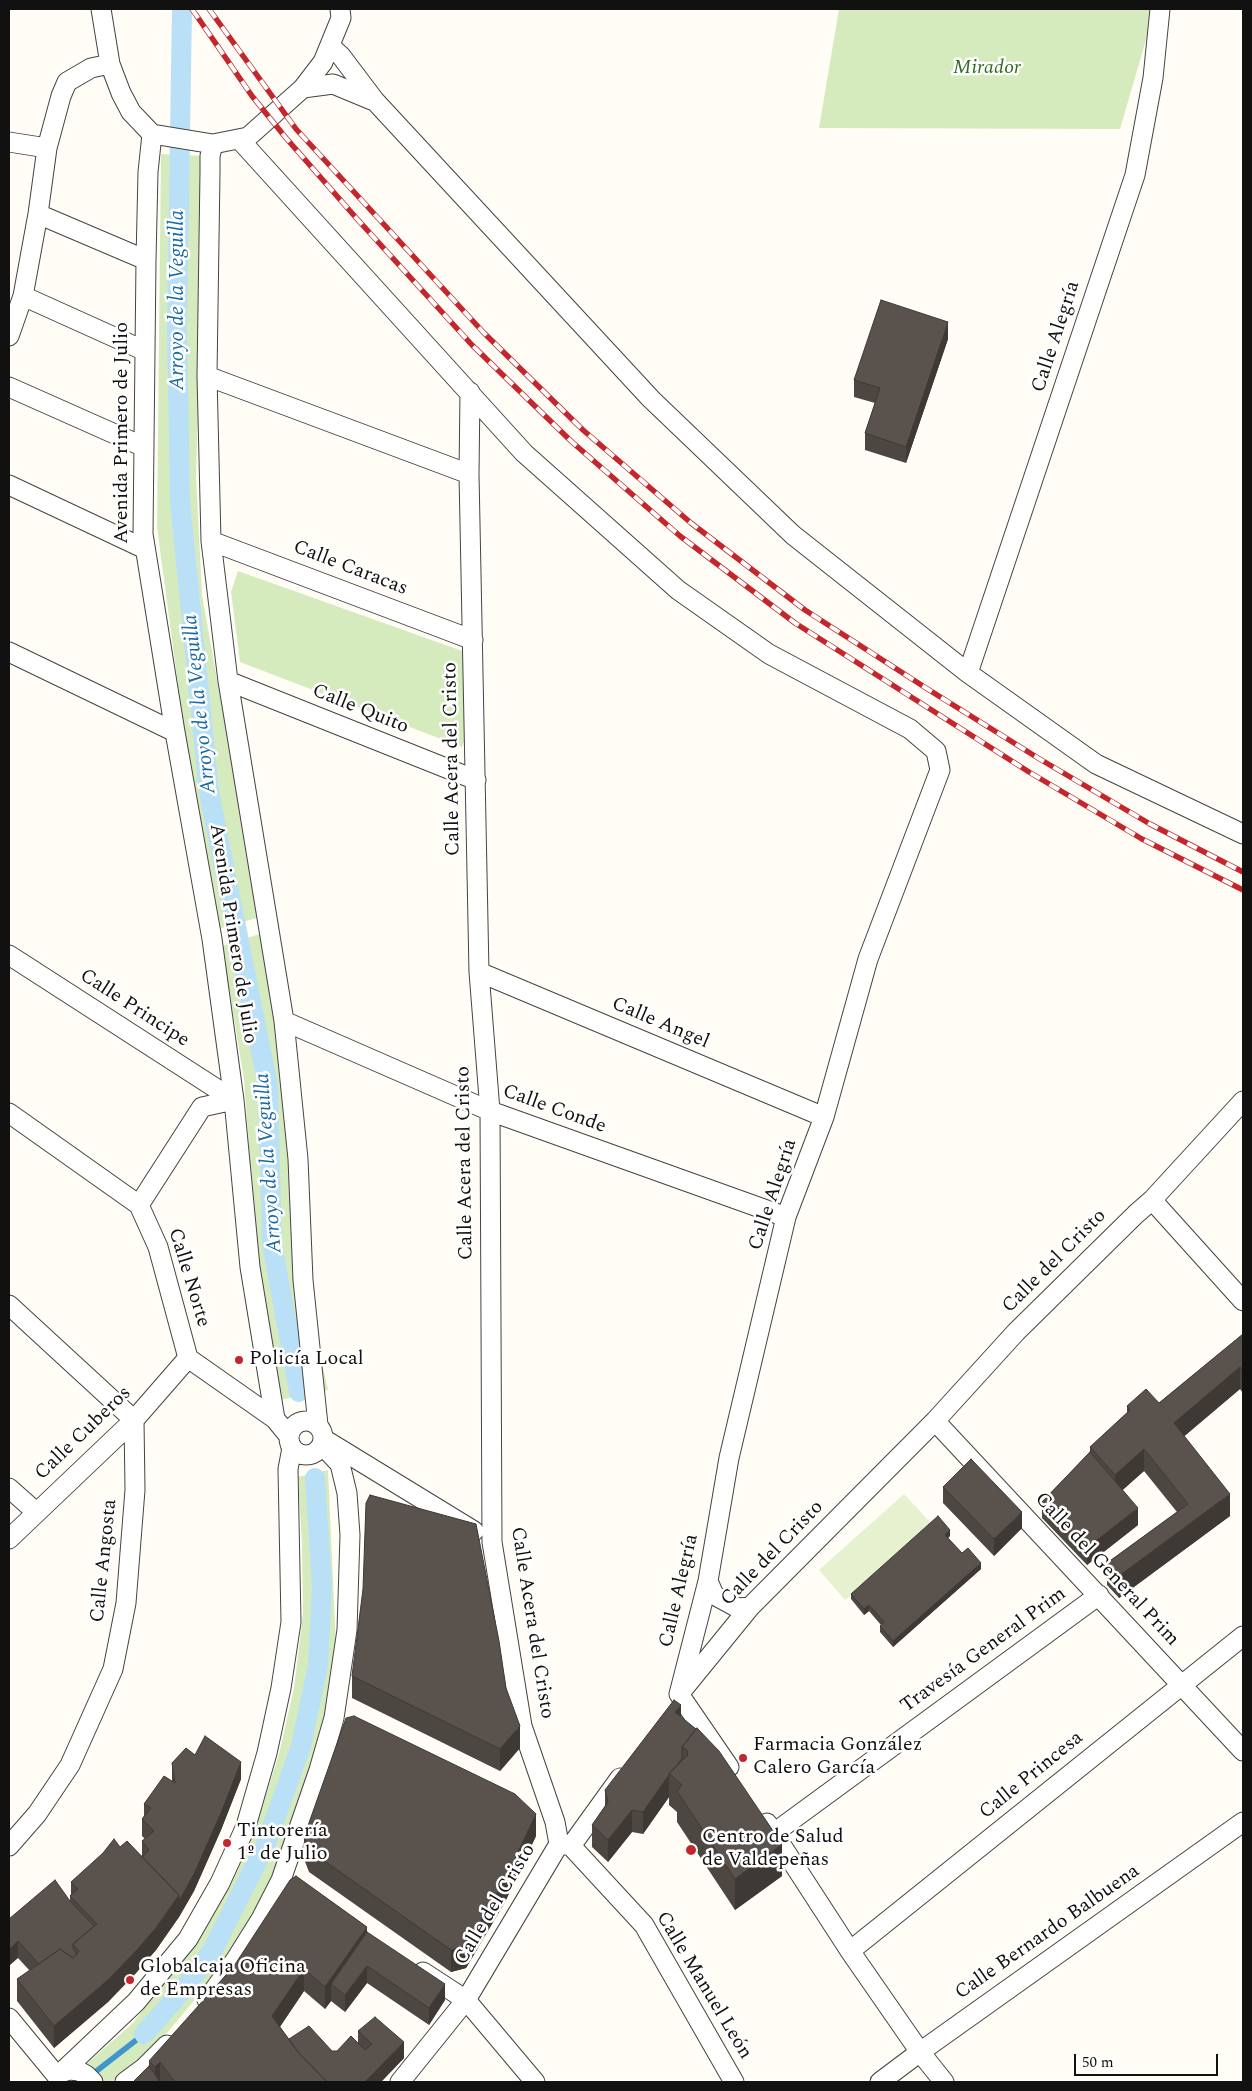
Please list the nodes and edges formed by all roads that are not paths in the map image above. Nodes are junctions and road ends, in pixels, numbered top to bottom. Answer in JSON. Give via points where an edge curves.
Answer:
{"nodes":[{"id":1,"x":101,"y":9,"type":"edge"},
{"id":2,"x":340,"y":9,"type":"edge"},
{"id":3,"x":1160,"y":9,"type":"edge"},
{"id":4,"x":330,"y":46,"type":"junction"},
{"id":5,"x":110,"y":64,"type":"junction"},
{"id":6,"x":303,"y":88,"type":"junction"},
{"id":7,"x":375,"y":101,"type":"junction"},
{"id":8,"x":152,"y":134,"type":"junction"},
{"id":9,"x":239,"y":139,"type":"junction"},
{"id":10,"x":9,"y":142,"type":"edge"},
{"id":11,"x":214,"y":144,"type":"junction"},
{"id":12,"x":47,"y":148,"type":"junction"},
{"id":13,"x":38,"y":214,"type":"junction"},
{"id":14,"x":146,"y":260,"type":"junction"},
{"id":15,"x":23,"y":296,"type":"junction"},
{"id":16,"x":9,"y":331,"type":"edge"},
{"id":17,"x":145,"y":350,"type":"junction"},
{"id":18,"x":207,"y":376,"type":"junction"},
{"id":19,"x":9,"y":387,"type":"edge"},
{"id":20,"x":470,"y":392,"type":"junction"},
{"id":21,"x":144,"y":447,"type":"junction"},
{"id":22,"x":469,"y":474,"type":"junction"},
{"id":23,"x":9,"y":485,"type":"edge"},
{"id":24,"x":211,"y":541,"type":"junction"},
{"id":25,"x":145,"y":549,"type":"junction"},
{"id":26,"x":473,"y":640,"type":"junction"},
{"id":27,"x":9,"y":652,"type":"edge"},
{"id":28,"x":968,"y":673,"type":"junction"},
{"id":29,"x":228,"y":681,"type":"junction"},
{"id":30,"x":175,"y":732,"type":"junction"},
{"id":31,"x":476,"y":780,"type":"junction"},
{"id":32,"x":1243,"y":834,"type":"edge"},
{"id":33,"x":9,"y":955,"type":"edge"},
{"id":34,"x":479,"y":972,"type":"junction"},
{"id":35,"x":284,"y":1021,"type":"junction"},
{"id":36,"x":234,"y":1100,"type":"junction"},
{"id":37,"x":1243,"y":1101,"type":"edge"},
{"id":38,"x":490,"y":1111,"type":"junction"},
{"id":39,"x":9,"y":1113,"type":"edge"},
{"id":40,"x":824,"y":1117,"type":"junction"},
{"id":41,"x":1152,"y":1200,"type":"junction"},
{"id":42,"x":139,"y":1205,"type":"junction"},
{"id":43,"x":786,"y":1217,"type":"junction"},
{"id":44,"x":1243,"y":1301,"type":"edge"},
{"id":45,"x":9,"y":1305,"type":"edge"},
{"id":46,"x":188,"y":1358,"type":"junction"},
{"id":47,"x":275,"y":1419,"type":"junction"},
{"id":48,"x":134,"y":1420,"type":"junction"},
{"id":49,"x":935,"y":1421,"type":"junction"},
{"id":50,"x":321,"y":1436,"type":"junction"},
{"id":51,"x":290,"y":1442,"type":"junction"},
{"id":52,"x":9,"y":1488,"type":"edge"},
{"id":53,"x":36,"y":1512,"type":"junction"},
{"id":54,"x":9,"y":1539,"type":"edge"},
{"id":55,"x":492,"y":1542,"type":"junction"},
{"id":56,"x":708,"y":1582,"type":"junction"},
{"id":57,"x":1099,"y":1595,"type":"junction"},
{"id":58,"x":750,"y":1607,"type":"junction"},
{"id":59,"x":1243,"y":1636,"type":"edge"},
{"id":60,"x":1182,"y":1684,"type":"junction"},
{"id":61,"x":679,"y":1694,"type":"junction"},
{"id":62,"x":668,"y":1710,"type":"edge"},
{"id":63,"x":334,"y":1718,"type":"junction"},
{"id":64,"x":352,"y":1726,"type":"edge"},
{"id":65,"x":1243,"y":1751,"type":"edge"},
{"id":66,"x":628,"y":1766,"type":"edge"},
{"id":67,"x":738,"y":1780,"type":"edge"},
{"id":68,"x":528,"y":1809,"type":"edge"},
{"id":69,"x":759,"y":1811,"type":"edge"},
{"id":70,"x":555,"y":1822,"type":"junction"},
{"id":71,"x":1243,"y":1822,"type":"edge"},
{"id":72,"x":774,"y":1832,"type":"junction"},
{"id":73,"x":565,"y":1845,"type":"junction"},
{"id":74,"x":9,"y":1846,"type":"edge"},
{"id":75,"x":281,"y":1880,"type":"junction"},
{"id":76,"x":297,"y":1891,"type":"edge"},
{"id":77,"x":850,"y":1951,"type":"junction"},
{"id":78,"x":410,"y":1964,"type":"edge"},
{"id":79,"x":466,"y":2000,"type":"junction"},
{"id":80,"x":197,"y":2013,"type":"edge"},
{"id":81,"x":9,"y":2018,"type":"edge"},
{"id":82,"x":177,"y":2034,"type":"edge"},
{"id":83,"x":920,"y":2052,"type":"junction"},
{"id":84,"x":53,"y":2078,"type":"edge"},
{"id":85,"x":93,"y":2082,"type":"edge"},
{"id":86,"x":125,"y":2082,"type":"edge"},
{"id":87,"x":400,"y":2082,"type":"edge"},
{"id":88,"x":536,"y":2082,"type":"edge"},
{"id":89,"x":734,"y":2082,"type":"edge"},
{"id":90,"x":880,"y":2082,"type":"edge"},
{"id":91,"x":944,"y":2082,"type":"edge"}],
"edges":[{"from":1,"to":5,"type":"street"},
{"from":2,"to":4,"type":"street","via":[[341,18]]},
{"from":3,"to":28,"type":"street","name":"Calle Alegría","via":[[1153,78],[1134,175]]},
{"from":4,"to":6,"type":"street","via":[[324,62]]},
{"from":4,"to":7,"type":"street","via":[[342,56]]},
{"from":5,"to":8,"type":"street","via":[[131,112]]},
{"from":5,"to":12,"type":"street","via":[[91,68],[67,82],[60,96]]},
{"from":6,"to":7,"type":"street","via":[[333,84]]},
{"from":6,"to":9,"type":"street","via":[[248,137]]},
{"from":7,"to":28,"type":"street","via":[[658,406],[793,534]]},
{"from":8,"to":11,"type":"street"},
{"from":8,"to":14,"type":"street","name":"Avenida Primero de Julio"},
{"from":9,"to":11,"type":"street"},
{"from":9,"to":20,"type":"street"},
{"from":10,"to":12,"type":"street"},
{"from":11,"to":18,"type":"street","name":"Avenida Primero de Julio","via":[[210,156]]},
{"from":12,"to":13,"type":"street"},
{"from":13,"to":14,"type":"street"},
{"from":13,"to":15,"type":"street"},
{"from":14,"to":17,"type":"street","name":"Avenida Primero de Julio"},
{"from":15,"to":16,"type":"street"},
{"from":15,"to":17,"type":"street"},
{"from":17,"to":21,"type":"street","name":"Avenida Primero de Julio"},
{"from":18,"to":22,"type":"street"},
{"from":18,"to":24,"type":"street","name":"Avenida Primero de Julio"},
{"from":19,"to":21,"type":"street"},
{"from":20,"to":22,"type":"street","name":"Calle Acera del Cristo"},
{"from":20,"to":40,"type":"street","name":"Calle Alegría","via":[[524,453],[678,590],[769,654],[910,729],[936,751],[940,770],[868,960]]},
{"from":21,"to":25,"type":"street","name":"Avenida Primero de Julio","via":[[142,534]]},
{"from":22,"to":26,"type":"street","name":"Calle Acera del Cristo"},
{"from":23,"to":25,"type":"street"},
{"from":24,"to":26,"type":"street","name":"Calle Caracas"},
{"from":24,"to":29,"type":"street","name":"Avenida Primero de Julio"},
{"from":25,"to":30,"type":"street","name":"Avenida Primero de Julio"},
{"from":26,"to":31,"type":"street","name":"Calle Acera del Cristo"},
{"from":27,"to":30,"type":"street"},
{"from":28,"to":32,"type":"street","via":[[1096,764]]},
{"from":29,"to":31,"type":"street","name":"Calle Quito"},
{"from":29,"to":35,"type":"street","name":"Avenida Primero de Julio"},
{"from":30,"to":36,"type":"street","name":"Avenida Primero de Julio","via":[[212,940]]},
{"from":31,"to":34,"type":"street","name":"Calle Acera del Cristo"},
{"from":33,"to":36,"type":"street","name":"Calle Principe"},
{"from":34,"to":38,"type":"street","name":"Calle Acera del Cristo"},
{"from":34,"to":40,"type":"street","name":"Calle Angel"},
{"from":35,"to":38,"type":"street","name":"Calle Conde"},
{"from":35,"to":50,"type":"street","name":"Avenida Primero de Julio","via":[[298,1158],[303,1280]]},
{"from":36,"to":42,"type":"street","via":[[202,1107]]},
{"from":36,"to":47,"type":"street","name":"Avenida Primero de Julio","via":[[250,1267]]},
{"from":37,"to":41,"type":"street","name":"Calle del Cristo"},
{"from":38,"to":43,"type":"street","name":"Calle Conde"},
{"from":38,"to":55,"type":"street","name":"Calle Acera del Cristo"},
{"from":39,"to":42,"type":"street"},
{"from":40,"to":43,"type":"street","name":"Calle Alegría"},
{"from":41,"to":44,"type":"street"},
{"from":41,"to":49,"type":"street","name":"Calle del Cristo","via":[[1016,1332]]},
{"from":42,"to":46,"type":"street","name":"Calle Norte","via":[[158,1247]]},
{"from":43,"to":56,"type":"street","name":"Calle Alegría","via":[[729,1458]]},
{"from":45,"to":48,"type":"street"},
{"from":46,"to":47,"type":"street","name":"Calle Norte"},
{"from":46,"to":48,"type":"street","name":"Calle Cuberos"},
{"from":47,"to":51,"type":"street"},
{"from":48,"to":53,"type":"street","name":"Calle Cuberos"},
{"from":48,"to":74,"type":"street","name":"Calle Angosta","via":[[135,1490],[128,1586],[113,1669],[70,1765],[37,1814]]},
{"from":49,"to":57,"type":"street","name":"Calle del General Prim"},
{"from":49,"to":58,"type":"street","name":"Calle del Cristo"},
{"from":50,"to":51,"type":"street","via":[[314,1453],[308,1455],[302,1454]]},
{"from":50,"to":51,"type":"street","via":[[308,1420],[303,1420],[293,1426]]},
{"from":50,"to":55,"type":"street"},
{"from":50,"to":63,"type":"street","via":[[340,1464],[350,1535],[347,1630]]},
{"from":51,"to":84,"type":"street","via":[[291,1622],[267,1753],[246,1826],[220,1884],[188,1939],[136,2002]]},
{"from":52,"to":53,"type":"street"},
{"from":53,"to":54,"type":"street","name":"Calle Cuberos"},
{"from":55,"to":70,"type":"street","name":"Calle Acera del Cristo","via":[[522,1726]]},
{"from":56,"to":58,"type":"street","via":[[714,1595],[738,1608]]},
{"from":56,"to":61,"type":"street","name":"Calle Alegría"},
{"from":57,"to":60,"type":"street","name":"Calle del General Prim"},
{"from":57,"to":72,"type":"street","name":"Travesía General Prim"},
{"from":58,"to":61,"type":"street","name":"Calle del Cristo"},
{"from":59,"to":60,"type":"street","name":"Calle Princesa"},
{"from":60,"to":65,"type":"street","name":"Calle del General Prim"},
{"from":60,"to":77,"type":"street","name":"Calle Princesa"},
{"from":61,"to":62,"type":"street","name":"Calle del Cristo"},
{"from":61,"to":67,"type":"street"},
{"from":63,"to":64,"type":"street"},
{"from":63,"to":75,"type":"street","via":[[320,1770]]},
{"from":66,"to":73,"type":"street","name":"Calle del Cristo"},
{"from":68,"to":70,"type":"street"},
{"from":69,"to":72,"type":"street"},
{"from":70,"to":73,"type":"street","name":"Calle Acera del Cristo"},
{"from":71,"to":83,"type":"street","name":"Calle Bernardo Balbuena"},
{"from":72,"to":77,"type":"street"},
{"from":73,"to":79,"type":"street","name":"Calle del Cristo"},
{"from":73,"to":89,"type":"street","name":"Calle Manuel León","via":[[644,1925]]},
{"from":75,"to":76,"type":"street"},
{"from":75,"to":80,"type":"street","via":[[236,1959]]},
{"from":77,"to":83,"type":"street"},
{"from":78,"to":79,"type":"street"},
{"from":79,"to":87,"type":"street","name":"Calle del Cristo"},
{"from":79,"to":88,"type":"street"},
{"from":81,"to":84,"type":"street"},
{"from":82,"to":86,"type":"street","via":[[144,2068]]},
{"from":83,"to":90,"type":"street","name":"Calle Bernardo Balbuena"},
{"from":83,"to":91,"type":"street"},
{"from":84,"to":85,"type":"street","via":[[79,2071]]}]}
